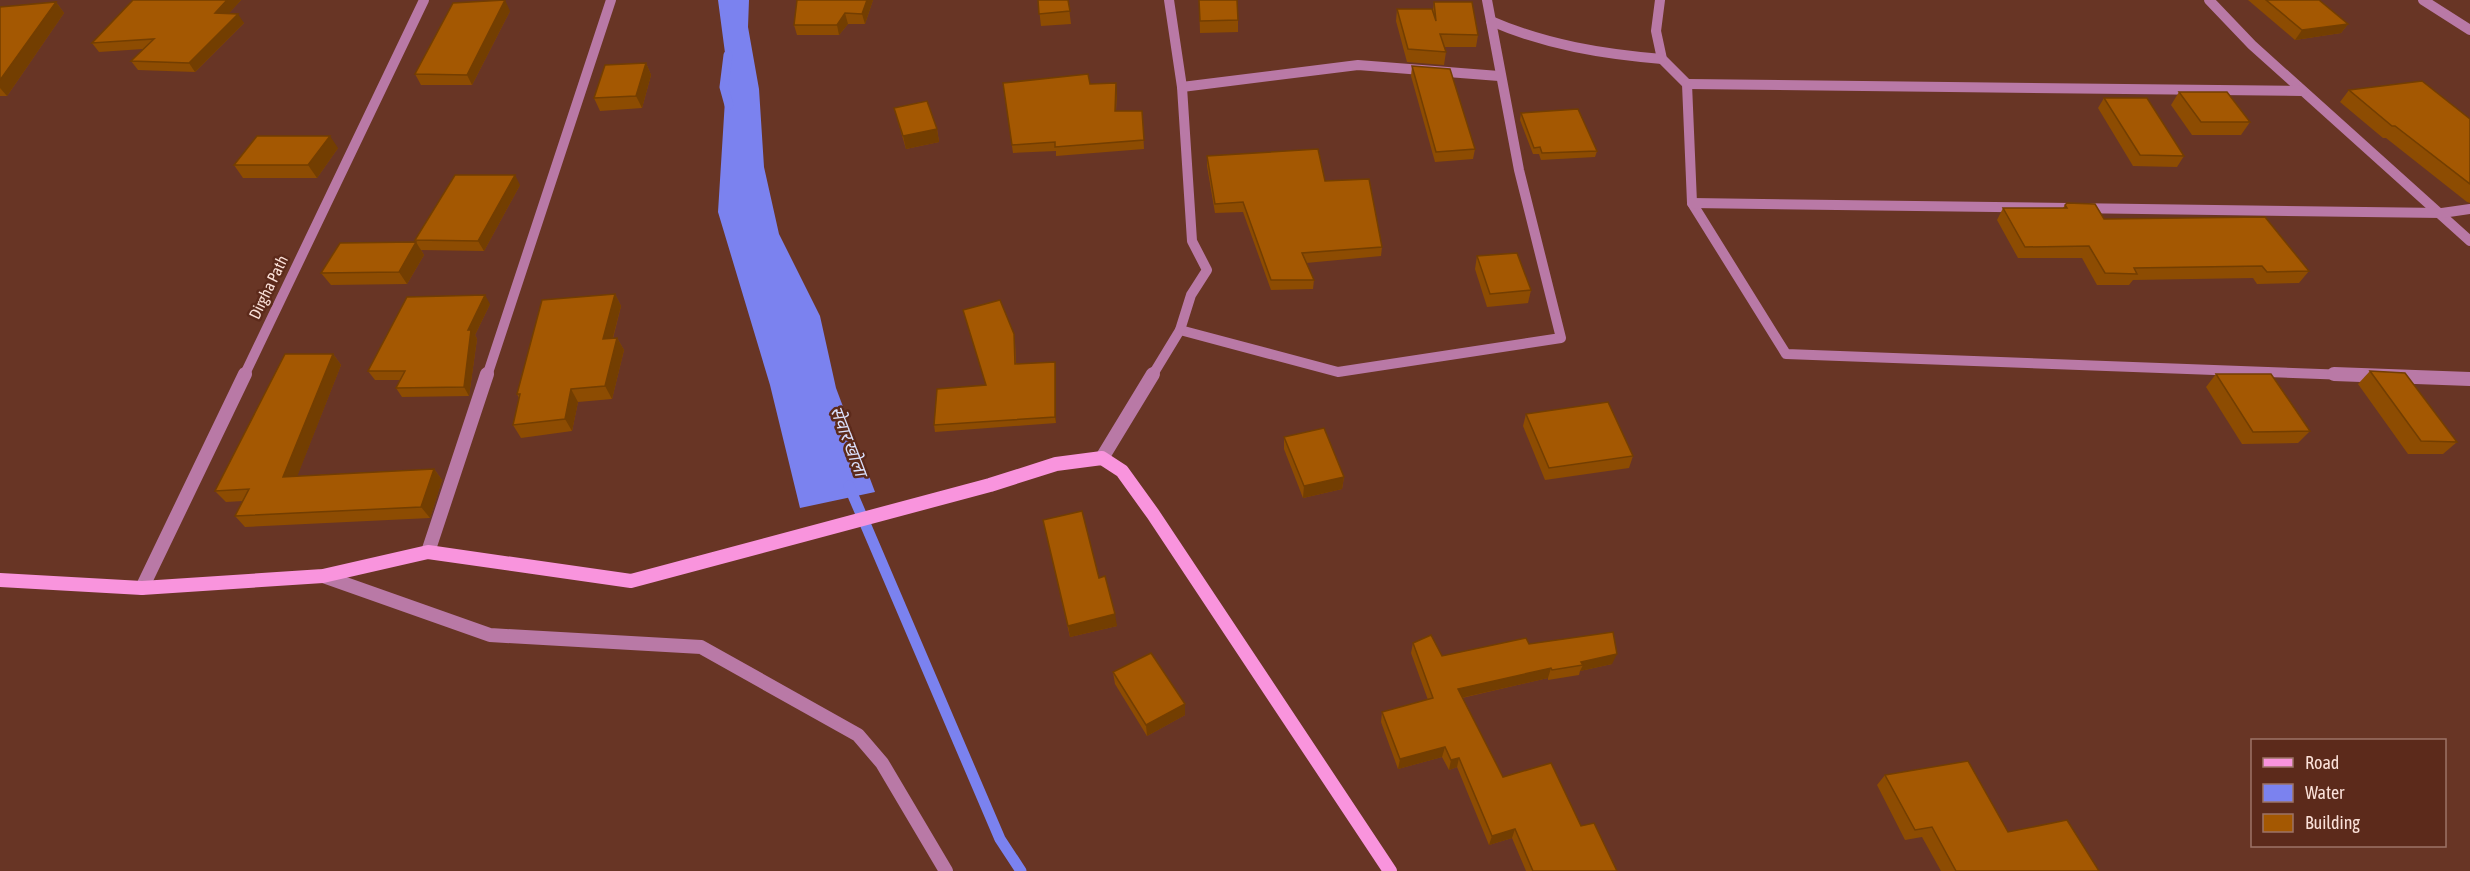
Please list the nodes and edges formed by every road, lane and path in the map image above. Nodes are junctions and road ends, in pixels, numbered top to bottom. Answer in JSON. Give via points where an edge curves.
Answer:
{"nodes":[{"id":1,"x":424,"y":0,"type":"edge"},
{"id":2,"x":610,"y":0,"type":"edge"},
{"id":3,"x":1169,"y":0,"type":"edge"},
{"id":4,"x":1487,"y":0,"type":"edge"},
{"id":5,"x":1660,"y":0,"type":"edge"},
{"id":6,"x":2209,"y":0,"type":"edge"},
{"id":7,"x":2423,"y":0,"type":"edge"},
{"id":8,"x":1491,"y":21,"type":"junction"},
{"id":9,"x":2470,"y":30,"type":"edge"},
{"id":10,"x":1662,"y":59,"type":"junction"},
{"id":11,"x":1499,"y":76,"type":"junction"},
{"id":12,"x":1687,"y":84,"type":"junction"},
{"id":13,"x":1182,"y":87,"type":"junction"},
{"id":14,"x":2302,"y":90,"type":"junction"},
{"id":15,"x":1692,"y":203,"type":"junction"},
{"id":16,"x":2470,"y":209,"type":"edge"},
{"id":17,"x":2442,"y":213,"type":"junction"},
{"id":18,"x":2470,"y":241,"type":"edge"},
{"id":19,"x":1180,"y":330,"type":"junction"},
{"id":20,"x":2470,"y":379,"type":"edge"},
{"id":21,"x":1102,"y":458,"type":"junction"},
{"id":22,"x":428,"y":552,"type":"junction"},
{"id":23,"x":323,"y":576,"type":"junction"},
{"id":24,"x":0,"y":580,"type":"edge"},
{"id":25,"x":142,"y":588,"type":"junction"},
{"id":26,"x":946,"y":871,"type":"edge"},
{"id":27,"x":1390,"y":871,"type":"edge"}],
"edges":[{"from":1,"to":25,"type":"street","name":"Dirgha Path"},
{"from":2,"to":22,"type":"street"},
{"from":3,"to":13,"type":"street"},
{"from":4,"to":8,"type":"street"},
{"from":5,"to":10,"type":"street","via":[[1656,31]]},
{"from":6,"to":14,"type":"street"},
{"from":7,"to":9,"type":"street"},
{"from":8,"to":10,"type":"street","via":[[1517,34],[1555,44]]},
{"from":8,"to":11,"type":"street"},
{"from":10,"to":12,"type":"street"},
{"from":11,"to":13,"type":"street","via":[[1358,65]]},
{"from":11,"to":19,"type":"street","via":[[1544,281],[1561,338],[1338,372]]},
{"from":12,"to":14,"type":"street"},
{"from":12,"to":15,"type":"street"},
{"from":13,"to":19,"type":"street","via":[[1192,241],[1207,270],[1191,295]]},
{"from":14,"to":17,"type":"street"},
{"from":15,"to":17,"type":"street"},
{"from":15,"to":20,"type":"street","via":[[1786,354]]},
{"from":16,"to":17,"type":"street"},
{"from":17,"to":18,"type":"street"},
{"from":19,"to":21,"type":"street"},
{"from":21,"to":22,"type":"street","via":[[1056,464],[631,581]]},
{"from":21,"to":27,"type":"street","via":[[1122,471],[1153,514]]},
{"from":22,"to":23,"type":"street"},
{"from":23,"to":25,"type":"street"},
{"from":23,"to":26,"type":"street","via":[[490,635],[701,647],[858,735],[882,763]]},
{"from":24,"to":25,"type":"street"}]}
